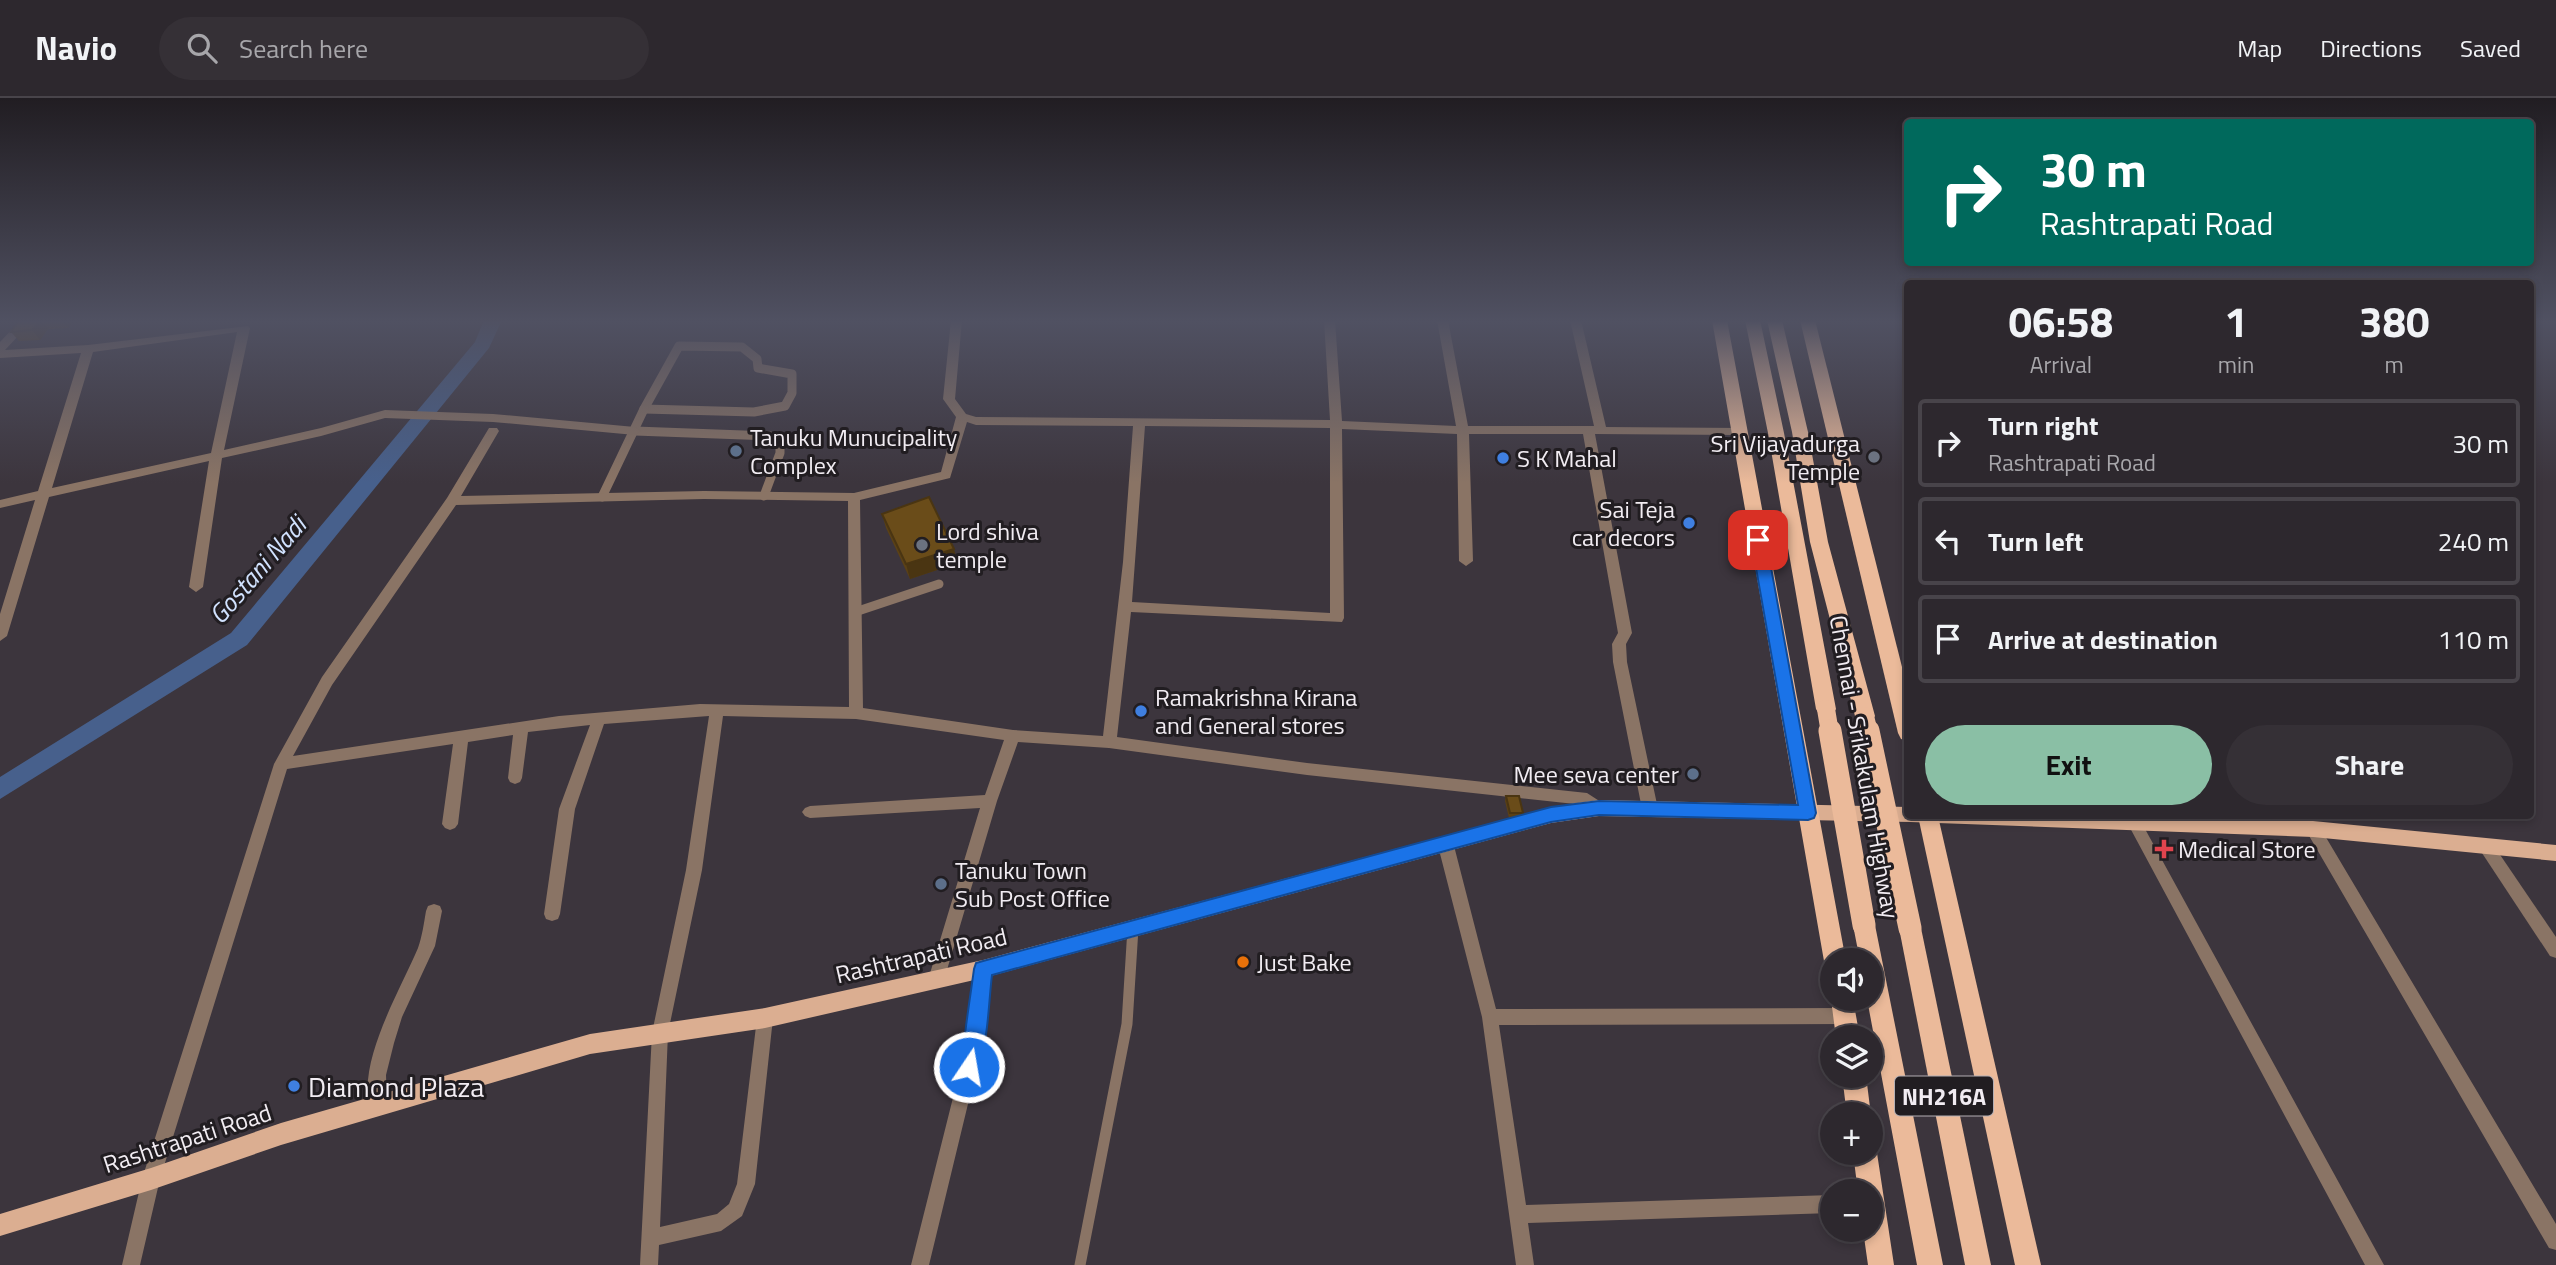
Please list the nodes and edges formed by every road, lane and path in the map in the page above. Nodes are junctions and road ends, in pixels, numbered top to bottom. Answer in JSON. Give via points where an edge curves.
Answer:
{"nodes":[{"id":1,"x":80,"y":374,"type":"edge"},
{"id":2,"x":234,"y":374,"type":"edge"},
{"id":3,"x":663,"y":374,"type":"edge"},
{"id":4,"x":792,"y":374,"type":"edge"},
{"id":5,"x":951,"y":374,"type":"edge"},
{"id":6,"x":1333,"y":374,"type":"edge"},
{"id":7,"x":1453,"y":374,"type":"edge"},
{"id":8,"x":1585,"y":374,"type":"edge"},
{"id":9,"x":1728,"y":374,"type":"edge"},
{"id":10,"x":1764,"y":374,"type":"edge"},
{"id":11,"x":1787,"y":374,"type":"edge"},
{"id":12,"x":1820,"y":374,"type":"edge"},
{"id":13,"x":644,"y":409,"type":"junction"},
{"id":14,"x":962,"y":417,"type":"junction"},
{"id":15,"x":1139,"y":421,"type":"junction"},
{"id":16,"x":493,"y":424,"type":"junction"},
{"id":17,"x":1335,"y":424,"type":"junction"},
{"id":18,"x":1463,"y":430,"type":"junction"},
{"id":19,"x":635,"y":431,"type":"junction"},
{"id":20,"x":1594,"y":431,"type":"junction"},
{"id":21,"x":1738,"y":431,"type":"junction"},
{"id":22,"x":216,"y":457,"type":"junction"},
{"id":23,"x":42,"y":495,"type":"junction"},
{"id":24,"x":764,"y":496,"type":"junction"},
{"id":25,"x":602,"y":497,"type":"junction"},
{"id":26,"x":854,"y":498,"type":"junction"},
{"id":27,"x":452,"y":501,"type":"junction"},
{"id":28,"x":0,"y":504,"type":"edge"},
{"id":29,"x":1466,"y":561,"type":"dead end"},
{"id":30,"x":939,"y":584,"type":"dead end"},
{"id":31,"x":196,"y":587,"type":"dead end"},
{"id":32,"x":1124,"y":607,"type":"junction"},
{"id":33,"x":855,"y":612,"type":"junction"},
{"id":34,"x":0,"y":636,"type":"edge"},
{"id":35,"x":717,"y":710,"type":"junction"},
{"id":36,"x":856,"y":713,"type":"junction"},
{"id":37,"x":1904,"y":717,"type":"edge"},
{"id":38,"x":599,"y":719,"type":"junction"},
{"id":39,"x":521,"y":728,"type":"junction"},
{"id":40,"x":1013,"y":736,"type":"junction"},
{"id":41,"x":461,"y":737,"type":"junction"},
{"id":42,"x":1109,"y":741,"type":"junction"},
{"id":43,"x":281,"y":764,"type":"junction"},
{"id":44,"x":515,"y":778,"type":"dead end"},
{"id":45,"x":990,"y":801,"type":"junction"},
{"id":46,"x":1599,"y":808,"type":"junction"},
{"id":47,"x":1650,"y":809,"type":"junction"},
{"id":48,"x":810,"y":812,"type":"dead end"},
{"id":49,"x":1808,"y":813,"type":"junction"},
{"id":50,"x":1904,"y":815,"type":"edge"},
{"id":51,"x":1929,"y":819,"type":"edge"},
{"id":52,"x":2031,"y":819,"type":"edge"},
{"id":53,"x":2134,"y":822,"type":"junction"},
{"id":54,"x":450,"y":824,"type":"dead end"},
{"id":55,"x":2313,"y":829,"type":"junction"},
{"id":56,"x":1445,"y":842,"type":"junction"},
{"id":57,"x":2485,"y":845,"type":"junction"},
{"id":58,"x":2556,"y":853,"type":"edge"},
{"id":59,"x":434,"y":911,"type":"dead end"},
{"id":60,"x":552,"y":914,"type":"dead end"},
{"id":61,"x":1133,"y":928,"type":"junction"},
{"id":62,"x":1833,"y":948,"type":"edge"},
{"id":63,"x":2556,"y":951,"type":"edge"},
{"id":64,"x":983,"y":969,"type":"junction"},
{"id":65,"x":936,"y":980,"type":"junction"},
{"id":66,"x":1490,"y":1017,"type":"junction"},
{"id":67,"x":765,"y":1018,"type":"junction"},
{"id":68,"x":1845,"y":1018,"type":"edge"},
{"id":69,"x":660,"y":1033,"type":"junction"},
{"id":70,"x":378,"y":1107,"type":"junction"},
{"id":71,"x":151,"y":1179,"type":"junction"},
{"id":72,"x":1820,"y":1203,"type":"edge"},
{"id":73,"x":1517,"y":1214,"type":"junction"},
{"id":74,"x":0,"y":1225,"type":"edge"},
{"id":75,"x":650,"y":1238,"type":"junction"},
{"id":76,"x":2556,"y":1241,"type":"edge"},
{"id":77,"x":1877,"y":1242,"type":"edge"},
{"id":78,"x":131,"y":1265,"type":"edge"},
{"id":79,"x":649,"y":1265,"type":"edge"},
{"id":80,"x":919,"y":1265,"type":"edge"},
{"id":81,"x":1080,"y":1265,"type":"edge"},
{"id":82,"x":1525,"y":1265,"type":"edge"},
{"id":83,"x":1881,"y":1265,"type":"edge"},
{"id":84,"x":1930,"y":1265,"type":"edge"},
{"id":85,"x":1978,"y":1265,"type":"edge"},
{"id":86,"x":2028,"y":1265,"type":"edge"},
{"id":87,"x":2375,"y":1265,"type":"edge"}],
"edges":[{"from":1,"to":23,"type":"street"},
{"from":2,"to":22,"type":"street"},
{"from":3,"to":13,"type":"lane"},
{"from":4,"to":13,"type":"lane","via":[[792,393],[785,406],[754,412]]},
{"from":5,"to":14,"type":"street","via":[[949,399]]},
{"from":6,"to":17,"type":"street"},
{"from":7,"to":18,"type":"street"},
{"from":8,"to":20,"type":"street"},
{"from":9,"to":21,"type":"highway"},
{"from":10,"to":84,"type":"highway","name":"Chennai - Srikakulam Highway","number":"NH216A","bridge":true},
{"from":11,"to":85,"type":"highway","number":"NH216A","bridge":true,"via":[[1819,542],[1865,716]]},
{"from":12,"to":37,"type":"highway"},
{"from":13,"to":19,"type":"lane"},
{"from":14,"to":15,"type":"street","via":[[1001,422]]},
{"from":14,"to":26,"type":"street","via":[[946,475]]},
{"from":15,"to":17,"type":"street"},
{"from":15,"to":32,"type":"street"},
{"from":16,"to":19,"type":"street"},
{"from":16,"to":22,"type":"street","via":[[385,414]]},
{"from":16,"to":27,"type":"street"},
{"from":17,"to":18,"type":"street"},
{"from":17,"to":32,"type":"street","via":[[1337,618]]},
{"from":18,"to":20,"type":"street"},
{"from":18,"to":29,"type":"street"},
{"from":19,"to":24,"type":"lane","via":[[780,440]]},
{"from":19,"to":25,"type":"lane"},
{"from":20,"to":21,"type":"street"},
{"from":20,"to":47,"type":"street","via":[[1625,633],[1619,645],[1620,662]]},
{"from":21,"to":49,"type":"highway"},
{"from":22,"to":23,"type":"street"},
{"from":22,"to":31,"type":"street"},
{"from":23,"to":28,"type":"street"},
{"from":23,"to":34,"type":"street"},
{"from":24,"to":25,"type":"street"},
{"from":24,"to":26,"type":"street"},
{"from":25,"to":27,"type":"street"},
{"from":26,"to":33,"type":"street"},
{"from":27,"to":43,"type":"street","via":[[327,681]]},
{"from":30,"to":33,"type":"lane"},
{"from":32,"to":42,"type":"street"},
{"from":33,"to":36,"type":"street"},
{"from":35,"to":36,"type":"street"},
{"from":35,"to":38,"type":"street"},
{"from":35,"to":69,"type":"street","via":[[694,870]]},
{"from":36,"to":40,"type":"street"},
{"from":38,"to":39,"type":"street"},
{"from":38,"to":60,"type":"street","via":[[567,809]]},
{"from":39,"to":41,"type":"street"},
{"from":39,"to":44,"type":"street"},
{"from":40,"to":42,"type":"street"},
{"from":40,"to":45,"type":"street"},
{"from":41,"to":43,"type":"street"},
{"from":41,"to":54,"type":"street"},
{"from":42,"to":46,"type":"street","via":[[1307,769],[1587,799]]},
{"from":43,"to":71,"type":"street"},
{"from":45,"to":48,"type":"street"},
{"from":45,"to":65,"type":"street"},
{"from":46,"to":47,"type":"main road","name":"Rashtrapati Road"},
{"from":46,"to":56,"type":"main road","name":"Rashtrapati Road","via":[[1551,814]]},
{"from":47,"to":49,"type":"main road","name":"Rashtrapati Road"},
{"from":49,"to":50,"type":"main road","name":"Rashtrapati Road"},
{"from":49,"to":62,"type":"highway"},
{"from":51,"to":86,"type":"highway"},
{"from":52,"to":53,"type":"main road"},
{"from":53,"to":55,"type":"main road"},
{"from":53,"to":87,"type":"street"},
{"from":55,"to":57,"type":"main road"},
{"from":55,"to":76,"type":"street"},
{"from":56,"to":61,"type":"main road","name":"Rashtrapati Road"},
{"from":56,"to":66,"type":"street"},
{"from":57,"to":58,"type":"main road"},
{"from":57,"to":63,"type":"street"},
{"from":59,"to":70,"type":"street","via":[[428,946],[386,1043],[377,1075]]},
{"from":61,"to":64,"type":"main road","name":"Rashtrapati Road"},
{"from":61,"to":81,"type":"lane","via":[[1127,1024]]},
{"from":64,"to":65,"type":"main road","name":"Rashtrapati Road"},
{"from":64,"to":80,"type":"street","via":[[975,1042]]},
{"from":65,"to":67,"type":"main road","name":"Rashtrapati Road"},
{"from":66,"to":68,"type":"street"},
{"from":66,"to":73,"type":"street"},
{"from":67,"to":69,"type":"main road","name":"Rashtrapati Road"},
{"from":67,"to":75,"type":"street","via":[[746,1184],[736,1210],[720,1222]]},
{"from":69,"to":70,"type":"main road","name":"Rashtrapati Road","via":[[590,1044]]},
{"from":69,"to":75,"type":"street"},
{"from":70,"to":71,"type":"main road","name":"Rashtrapati Road","via":[[281,1134]]},
{"from":71,"to":74,"type":"main road","name":"Rashtrapati Road"},
{"from":71,"to":78,"type":"street"},
{"from":72,"to":73,"type":"street"},
{"from":73,"to":82,"type":"street"},
{"from":75,"to":79,"type":"street"},
{"from":77,"to":83,"type":"highway"}]}
